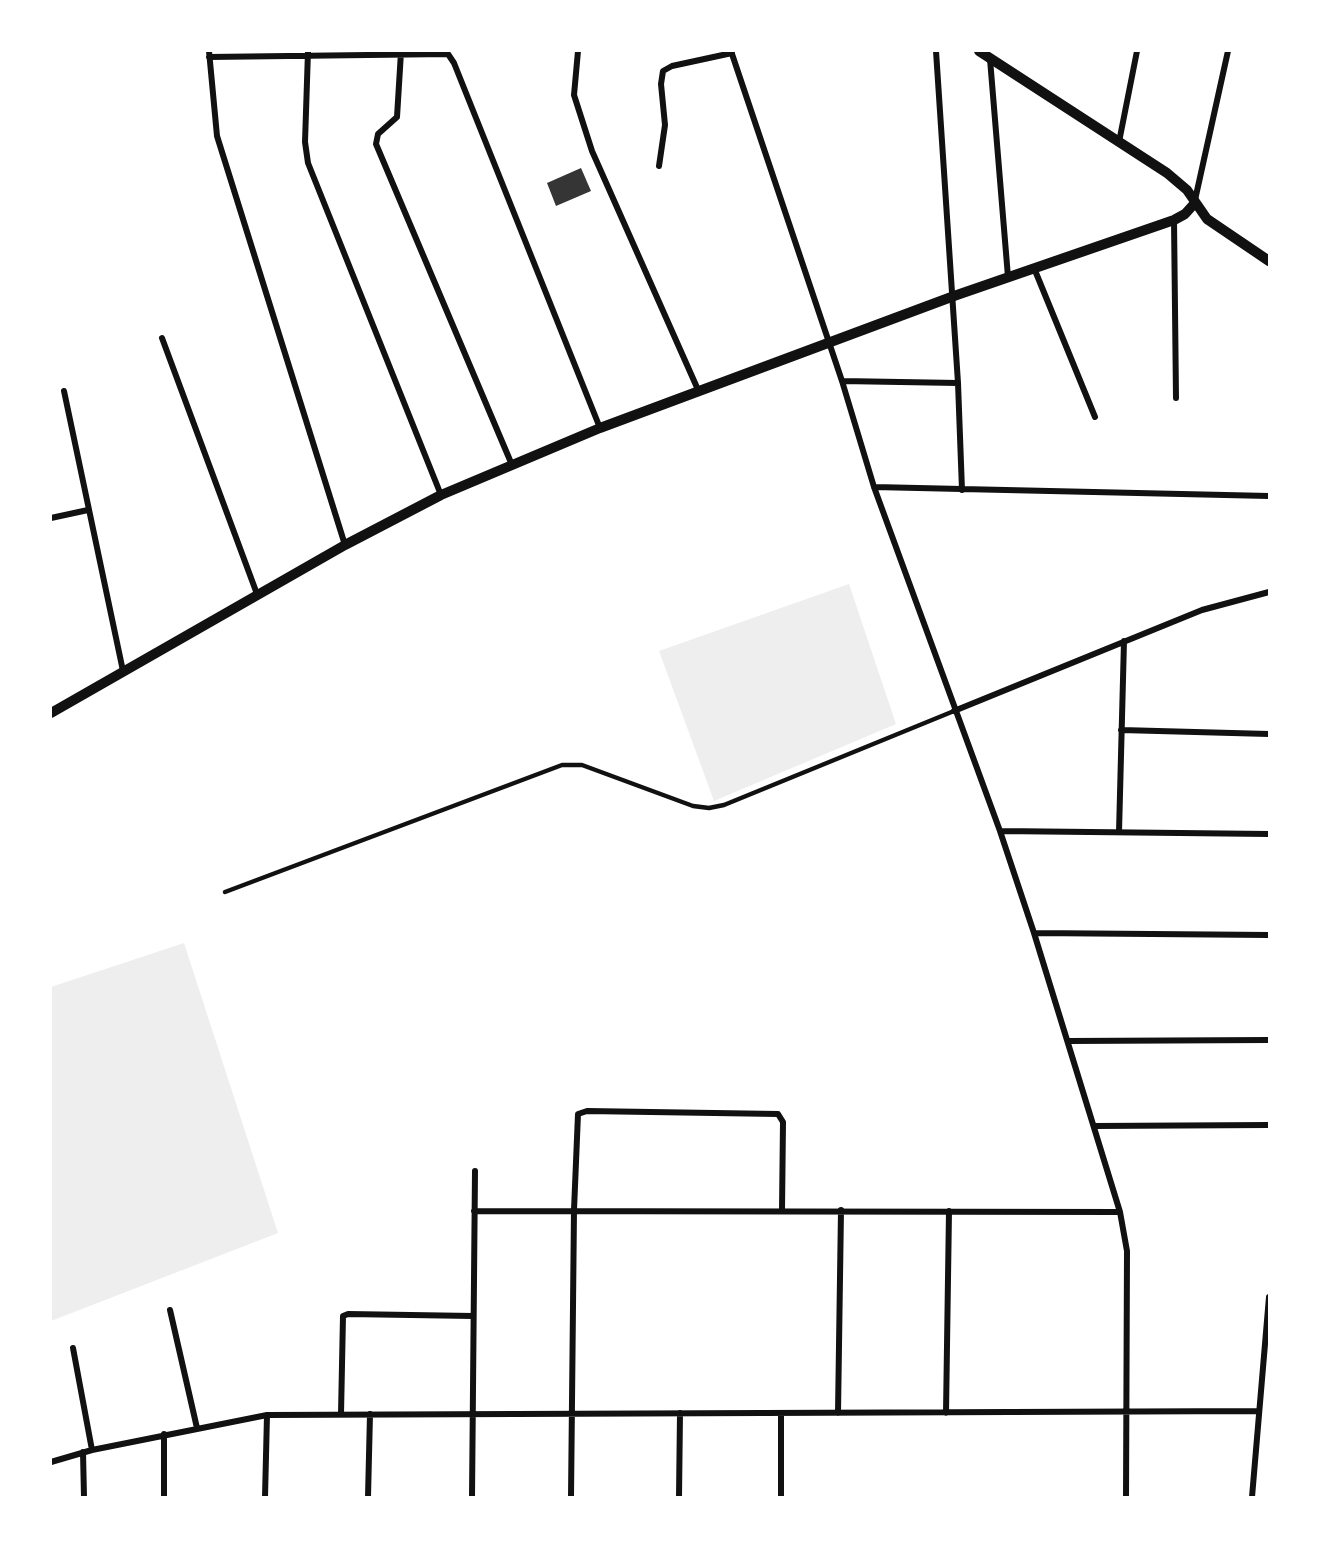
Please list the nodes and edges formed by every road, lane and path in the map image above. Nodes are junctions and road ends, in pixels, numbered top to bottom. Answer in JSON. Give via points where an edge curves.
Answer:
{"nodes":[{"id":1,"x":578,"y":51,"type":"edge"},
{"id":2,"x":936,"y":51,"type":"edge"},
{"id":3,"x":979,"y":51,"type":"edge"},
{"id":4,"x":1137,"y":51,"type":"edge"},
{"id":5,"x":1227,"y":51,"type":"edge"},
{"id":6,"x":401,"y":52,"type":"edge"},
{"id":7,"x":732,"y":52,"type":"edge"},
{"id":8,"x":209,"y":54,"type":"edge"},
{"id":9,"x":308,"y":54,"type":"edge"},
{"id":10,"x":990,"y":58,"type":"junction"},
{"id":11,"x":1119,"y":142,"type":"junction"},
{"id":12,"x":659,"y":166,"type":"dead end"},
{"id":13,"x":1194,"y":204,"type":"junction"},
{"id":14,"x":1174,"y":220,"type":"junction"},
{"id":15,"x":1269,"y":261,"type":"edge"},
{"id":16,"x":1033,"y":268,"type":"junction"},
{"id":17,"x":1008,"y":277,"type":"junction"},
{"id":18,"x":954,"y":296,"type":"junction"},
{"id":19,"x":162,"y":339,"type":"dead end"},
{"id":20,"x":830,"y":344,"type":"junction"},
{"id":21,"x":842,"y":381,"type":"junction"},
{"id":22,"x":958,"y":383,"type":"junction"},
{"id":23,"x":64,"y":391,"type":"dead end"},
{"id":24,"x":699,"y":392,"type":"junction"},
{"id":25,"x":1176,"y":398,"type":"dead end"},
{"id":26,"x":1095,"y":417,"type":"dead end"},
{"id":27,"x":600,"y":428,"type":"junction"},
{"id":28,"x":513,"y":465,"type":"junction"},
{"id":29,"x":874,"y":487,"type":"junction"},
{"id":30,"x":962,"y":490,"type":"junction"},
{"id":31,"x":441,"y":495,"type":"junction"},
{"id":32,"x":1269,"y":496,"type":"edge"},
{"id":33,"x":88,"y":510,"type":"junction"},
{"id":34,"x":51,"y":518,"type":"edge"},
{"id":35,"x":345,"y":545,"type":"junction"},
{"id":36,"x":1269,"y":592,"type":"edge"},
{"id":37,"x":257,"y":594,"type":"junction"},
{"id":38,"x":1124,"y":641,"type":"junction"},
{"id":39,"x":123,"y":671,"type":"junction"},
{"id":40,"x":954,"y":711,"type":"junction"},
{"id":41,"x":51,"y":713,"type":"edge"},
{"id":42,"x":1121,"y":730,"type":"junction"},
{"id":43,"x":1269,"y":734,"type":"edge"},
{"id":44,"x":1000,"y":831,"type":"junction"},
{"id":45,"x":1119,"y":832,"type":"junction"},
{"id":46,"x":1269,"y":834,"type":"edge"},
{"id":47,"x":225,"y":892,"type":"dead end"},
{"id":48,"x":1034,"y":933,"type":"junction"},
{"id":49,"x":1269,"y":935,"type":"edge"},
{"id":50,"x":1269,"y":1040,"type":"edge"},
{"id":51,"x":1068,"y":1041,"type":"junction"},
{"id":52,"x":1269,"y":1125,"type":"edge"},
{"id":53,"x":1094,"y":1126,"type":"junction"},
{"id":54,"x":475,"y":1171,"type":"dead end"},
{"id":55,"x":574,"y":1210,"type":"junction"},
{"id":56,"x":782,"y":1210,"type":"junction"},
{"id":57,"x":841,"y":1210,"type":"junction"},
{"id":58,"x":949,"y":1210,"type":"junction"},
{"id":59,"x":474,"y":1211,"type":"junction"},
{"id":60,"x":1120,"y":1212,"type":"junction"},
{"id":61,"x":1269,"y":1297,"type":"edge"},
{"id":62,"x":171,"y":1310,"type":"dead end"},
{"id":63,"x":473,"y":1316,"type":"junction"},
{"id":64,"x":73,"y":1348,"type":"dead end"},
{"id":65,"x":1259,"y":1411,"type":"junction"},
{"id":66,"x":1126,"y":1412,"type":"junction"},
{"id":67,"x":680,"y":1413,"type":"junction"},
{"id":68,"x":781,"y":1413,"type":"junction"},
{"id":69,"x":838,"y":1413,"type":"junction"},
{"id":70,"x":946,"y":1413,"type":"junction"},
{"id":71,"x":341,"y":1414,"type":"junction"},
{"id":72,"x":370,"y":1414,"type":"junction"},
{"id":73,"x":267,"y":1416,"type":"junction"},
{"id":74,"x":473,"y":1416,"type":"junction"},
{"id":75,"x":572,"y":1416,"type":"junction"},
{"id":76,"x":197,"y":1428,"type":"junction"},
{"id":77,"x":164,"y":1434,"type":"junction"},
{"id":78,"x":92,"y":1450,"type":"junction"},
{"id":79,"x":83,"y":1452,"type":"junction"},
{"id":80,"x":51,"y":1462,"type":"edge"},
{"id":81,"x":84,"y":1497,"type":"edge"},
{"id":82,"x":164,"y":1497,"type":"edge"},
{"id":83,"x":265,"y":1497,"type":"edge"},
{"id":84,"x":368,"y":1497,"type":"edge"},
{"id":85,"x":472,"y":1497,"type":"edge"},
{"id":86,"x":571,"y":1497,"type":"edge"},
{"id":87,"x":679,"y":1497,"type":"edge"},
{"id":88,"x":781,"y":1497,"type":"edge"},
{"id":89,"x":1126,"y":1497,"type":"edge"},
{"id":90,"x":1252,"y":1497,"type":"edge"}],
"edges":[{"from":1,"to":24,"type":"street","via":[[574,95],[592,151]]},
{"from":2,"to":18,"type":"street"},
{"from":3,"to":10,"type":"street"},
{"from":4,"to":11,"type":"street"},
{"from":5,"to":13,"type":"street"},
{"from":6,"to":9,"type":"street"},
{"from":6,"to":27,"type":"street","via":[[442,53],[451,58]]},
{"from":6,"to":28,"type":"street","via":[[397,117],[378,134],[376,144]]},
{"from":7,"to":12,"type":"street","via":[[672,66],[663,72],[664,133]]},
{"from":7,"to":20,"type":"street"},
{"from":8,"to":9,"type":"street"},
{"from":8,"to":35,"type":"street","via":[[217,136]]},
{"from":9,"to":31,"type":"street","via":[[308,163]]},
{"from":10,"to":11,"type":"street"},
{"from":10,"to":17,"type":"street"},
{"from":11,"to":13,"type":"street","via":[[1167,172]]},
{"from":13,"to":14,"type":"street"},
{"from":13,"to":15,"type":"street","via":[[1207,219]]},
{"from":14,"to":16,"type":"street"},
{"from":14,"to":25,"type":"street"},
{"from":16,"to":17,"type":"street"},
{"from":16,"to":26,"type":"street"},
{"from":17,"to":18,"type":"street"},
{"from":18,"to":20,"type":"street"},
{"from":18,"to":22,"type":"street"},
{"from":19,"to":37,"type":"street"},
{"from":20,"to":21,"type":"street"},
{"from":20,"to":24,"type":"street"},
{"from":21,"to":22,"type":"street"},
{"from":21,"to":29,"type":"street"},
{"from":22,"to":30,"type":"street"},
{"from":23,"to":33,"type":"street"},
{"from":24,"to":27,"type":"street"},
{"from":27,"to":28,"type":"street"},
{"from":28,"to":31,"type":"street"},
{"from":29,"to":30,"type":"street"},
{"from":29,"to":40,"type":"street"},
{"from":30,"to":32,"type":"street"},
{"from":31,"to":35,"type":"street"},
{"from":33,"to":34,"type":"street"},
{"from":33,"to":39,"type":"street"},
{"from":35,"to":37,"type":"street"},
{"from":36,"to":38,"type":"street","via":[[1202,610]]},
{"from":37,"to":39,"type":"street"},
{"from":38,"to":40,"type":"street"},
{"from":38,"to":42,"type":"street"},
{"from":39,"to":41,"type":"street"},
{"from":40,"to":44,"type":"street"},
{"from":40,"to":47,"type":"lane","via":[[709,808],[693,806],[582,765],[562,765]]},
{"from":42,"to":43,"type":"street"},
{"from":42,"to":45,"type":"street"},
{"from":44,"to":45,"type":"street"},
{"from":44,"to":48,"type":"street"},
{"from":45,"to":46,"type":"street"},
{"from":48,"to":49,"type":"street"},
{"from":48,"to":51,"type":"street"},
{"from":50,"to":51,"type":"street"},
{"from":51,"to":53,"type":"street"},
{"from":52,"to":53,"type":"street"},
{"from":53,"to":60,"type":"street"},
{"from":54,"to":59,"type":"street"},
{"from":55,"to":56,"type":"street"},
{"from":55,"to":56,"type":"street","via":[[576,1120],[578,1114],[587,1111],[778,1114],[783,1122]]},
{"from":55,"to":59,"type":"street"},
{"from":55,"to":75,"type":"street"},
{"from":56,"to":57,"type":"street"},
{"from":57,"to":58,"type":"street"},
{"from":57,"to":69,"type":"street"},
{"from":58,"to":60,"type":"street"},
{"from":58,"to":70,"type":"street"},
{"from":59,"to":63,"type":"street"},
{"from":60,"to":66,"type":"street","via":[[1127,1251]]},
{"from":61,"to":65,"type":"street"},
{"from":62,"to":76,"type":"street"},
{"from":63,"to":71,"type":"street","via":[[343,1316]]},
{"from":63,"to":74,"type":"street"},
{"from":64,"to":78,"type":"street"},
{"from":65,"to":66,"type":"street"},
{"from":65,"to":90,"type":"street"},
{"from":66,"to":70,"type":"street"},
{"from":66,"to":89,"type":"street"},
{"from":67,"to":68,"type":"street"},
{"from":67,"to":75,"type":"street"},
{"from":67,"to":87,"type":"street"},
{"from":68,"to":69,"type":"street"},
{"from":68,"to":88,"type":"street"},
{"from":69,"to":70,"type":"street"},
{"from":71,"to":72,"type":"street"},
{"from":71,"to":73,"type":"street"},
{"from":72,"to":74,"type":"street"},
{"from":72,"to":84,"type":"street"},
{"from":73,"to":76,"type":"street"},
{"from":73,"to":83,"type":"street"},
{"from":74,"to":75,"type":"street"},
{"from":74,"to":85,"type":"street"},
{"from":75,"to":86,"type":"street"},
{"from":76,"to":77,"type":"street"},
{"from":77,"to":78,"type":"street"},
{"from":77,"to":82,"type":"street"},
{"from":78,"to":79,"type":"street"},
{"from":79,"to":80,"type":"street"},
{"from":79,"to":81,"type":"street"}]}
